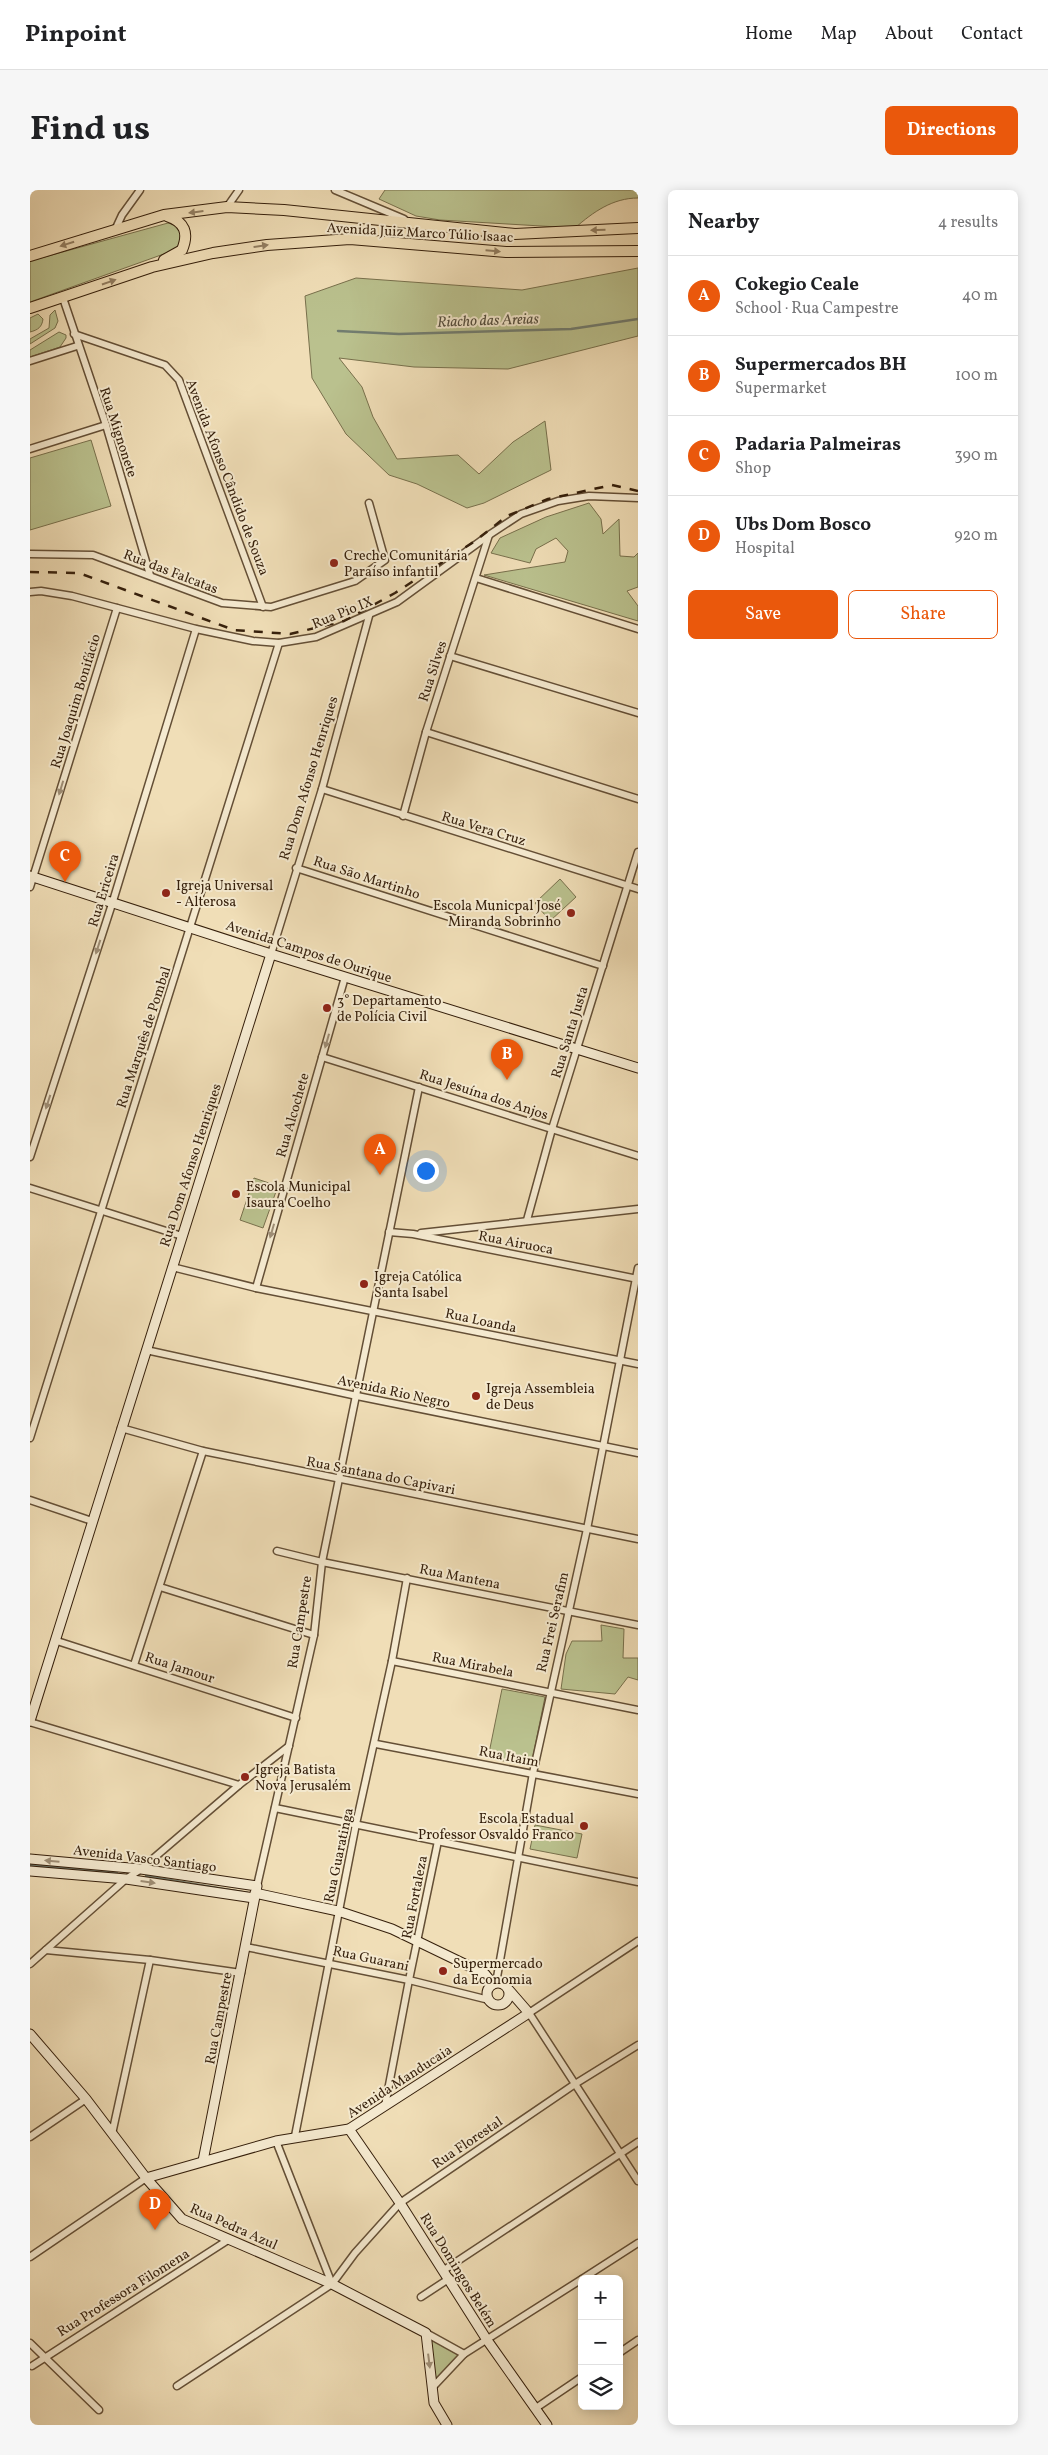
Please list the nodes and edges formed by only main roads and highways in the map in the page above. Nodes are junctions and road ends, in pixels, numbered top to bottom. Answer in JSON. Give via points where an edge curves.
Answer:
{"nodes":[{"id":1,"x":164,"y":215,"type":"junction"},
{"id":2,"x":638,"y":228,"type":"edge"},
{"id":3,"x":638,"y":251,"type":"edge"},
{"id":4,"x":30,"y":256,"type":"edge"},
{"id":5,"x":152,"y":267,"type":"junction"},
{"id":6,"x":30,"y":308,"type":"edge"}],
"edges":[{"from":2,"to":1,"type":"main road","name":"Avenida Juiz Marco Túlio Isaac","one_way":true,"via":[[515,234],[226,207]]},
{"from":1,"to":4,"type":"main road","name":"Avenida Juiz Marco Túlio Isaac","one_way":true},
{"from":1,"to":5,"type":"main road","via":[[179,220],[186,240],[182,250]]},
{"from":5,"to":3,"type":"main road","name":"Avenida Juiz Marco Túlio Isaac","one_way":true,"via":[[266,245],[350,239],[506,252]]},
{"from":6,"to":5,"type":"main road","name":"Avenida Juiz Marco Túlio Isaac","one_way":true}]}
